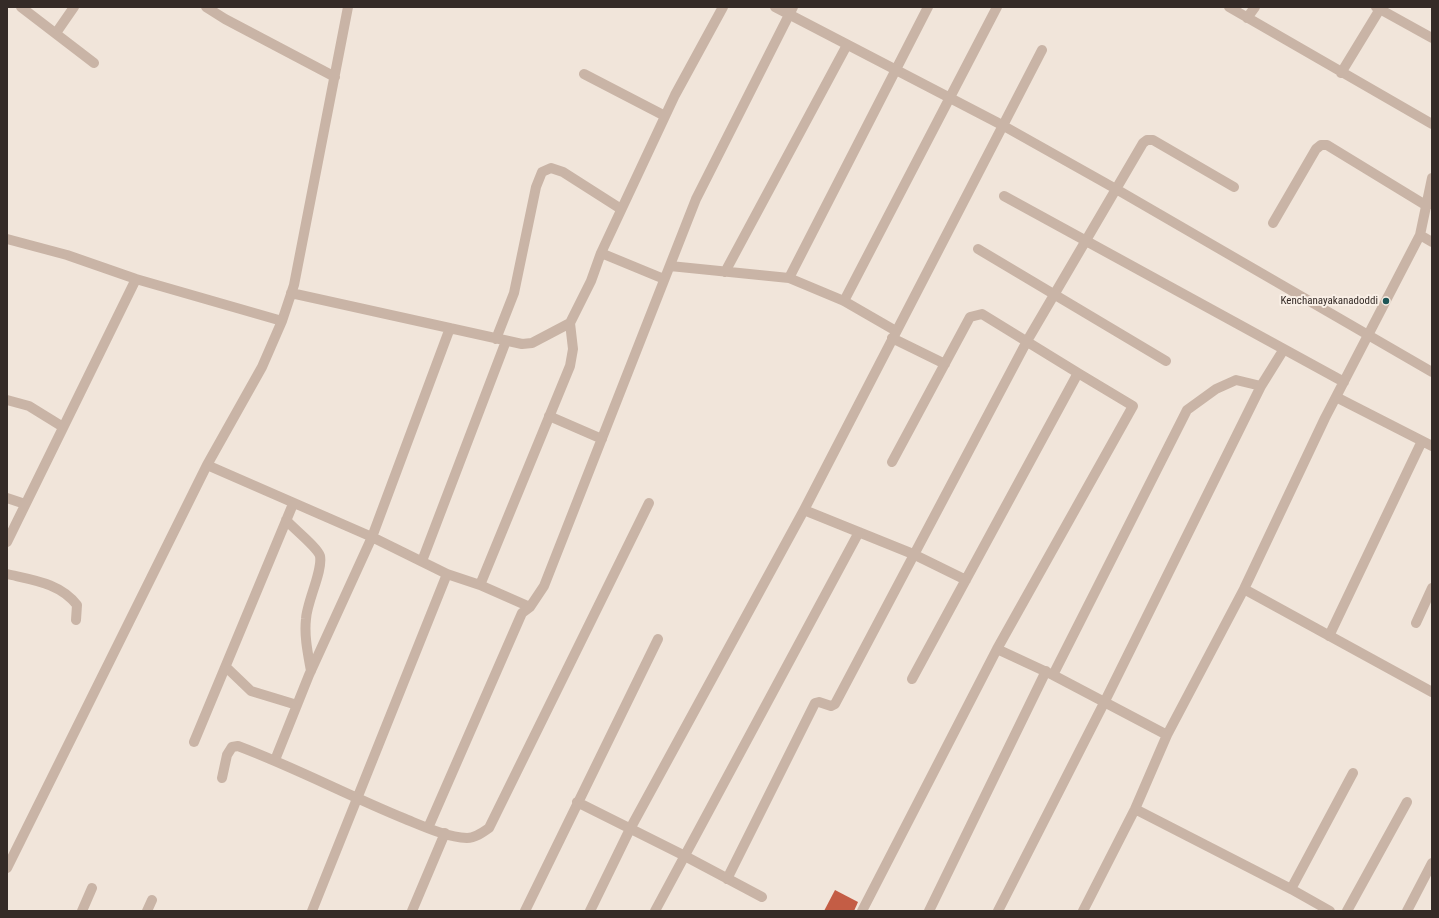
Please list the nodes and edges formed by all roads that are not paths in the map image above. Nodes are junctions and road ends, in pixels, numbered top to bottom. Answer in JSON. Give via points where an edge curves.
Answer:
{"nodes":[{"id":1,"x":21,"y":7,"type":"edge"},
{"id":2,"x":74,"y":7,"type":"edge"},
{"id":3,"x":206,"y":7,"type":"edge"},
{"id":4,"x":348,"y":7,"type":"edge"},
{"id":5,"x":724,"y":7,"type":"edge"},
{"id":6,"x":775,"y":7,"type":"edge"},
{"id":7,"x":928,"y":7,"type":"edge"},
{"id":8,"x":997,"y":7,"type":"edge"},
{"id":9,"x":1229,"y":7,"type":"edge"},
{"id":10,"x":1255,"y":7,"type":"edge"},
{"id":11,"x":1378,"y":8,"type":"edge"},
{"id":12,"x":791,"y":11,"type":"edge"},
{"id":13,"x":1247,"y":18,"type":"junction"},
{"id":14,"x":56,"y":32,"type":"junction"},
{"id":15,"x":1432,"y":38,"type":"edge"},
{"id":16,"x":846,"y":45,"type":"junction"},
{"id":17,"x":1042,"y":50,"type":"dead end"},
{"id":18,"x":94,"y":63,"type":"dead end"},
{"id":19,"x":895,"y":71,"type":"junction"},
{"id":20,"x":1341,"y":73,"type":"junction"},
{"id":21,"x":584,"y":74,"type":"dead end"},
{"id":22,"x":334,"y":77,"type":"junction"},
{"id":23,"x":949,"y":98,"type":"junction"},
{"id":24,"x":665,"y":116,"type":"junction"},
{"id":25,"x":1432,"y":124,"type":"edge"},
{"id":26,"x":1002,"y":125,"type":"junction"},
{"id":27,"x":1432,"y":178,"type":"edge"},
{"id":28,"x":1234,"y":187,"type":"dead end"},
{"id":29,"x":1116,"y":188,"type":"junction"},
{"id":30,"x":1004,"y":196,"type":"dead end"},
{"id":31,"x":1427,"y":206,"type":"junction"},
{"id":32,"x":621,"y":209,"type":"junction"},
{"id":33,"x":1273,"y":223,"type":"dead end"},
{"id":34,"x":1420,"y":235,"type":"junction"},
{"id":35,"x":7,"y":239,"type":"edge"},
{"id":36,"x":1085,"y":241,"type":"junction"},
{"id":37,"x":1432,"y":242,"type":"edge"},
{"id":38,"x":978,"y":249,"type":"dead end"},
{"id":39,"x":601,"y":253,"type":"junction"},
{"id":40,"x":670,"y":266,"type":"junction"},
{"id":41,"x":725,"y":272,"type":"junction"},
{"id":42,"x":789,"y":278,"type":"junction"},
{"id":43,"x":136,"y":279,"type":"junction"},
{"id":44,"x":664,"y":279,"type":"junction"},
{"id":45,"x":291,"y":293,"type":"junction"},
{"id":46,"x":1054,"y":293,"type":"junction"},
{"id":47,"x":844,"y":301,"type":"junction"},
{"id":48,"x":282,"y":321,"type":"junction"},
{"id":49,"x":570,"y":323,"type":"junction"},
{"id":50,"x":450,"y":328,"type":"junction"},
{"id":51,"x":894,"y":334,"type":"junction"},
{"id":52,"x":1368,"y":335,"type":"junction"},
{"id":53,"x":501,"y":340,"type":"junction"},
{"id":54,"x":1027,"y":341,"type":"junction"},
{"id":55,"x":1284,"y":349,"type":"junction"},
{"id":56,"x":1166,"y":361,"type":"dead end"},
{"id":57,"x":944,"y":364,"type":"junction"},
{"id":58,"x":1432,"y":372,"type":"edge"},
{"id":59,"x":1078,"y":373,"type":"junction"},
{"id":60,"x":1344,"y":382,"type":"junction"},
{"id":61,"x":1261,"y":386,"type":"junction"},
{"id":62,"x":1336,"y":397,"type":"junction"},
{"id":63,"x":7,"y":400,"type":"edge"},
{"id":64,"x":549,"y":416,"type":"junction"},
{"id":65,"x":63,"y":427,"type":"junction"},
{"id":66,"x":602,"y":439,"type":"junction"},
{"id":67,"x":1422,"y":441,"type":"junction"},
{"id":68,"x":1432,"y":446,"type":"edge"},
{"id":69,"x":892,"y":462,"type":"dead end"},
{"id":70,"x":207,"y":465,"type":"junction"},
{"id":71,"x":7,"y":498,"type":"edge"},
{"id":72,"x":649,"y":503,"type":"dead end"},
{"id":73,"x":26,"y":504,"type":"junction"},
{"id":74,"x":293,"y":504,"type":"junction"},
{"id":75,"x":804,"y":510,"type":"junction"},
{"id":76,"x":286,"y":520,"type":"junction"},
{"id":77,"x":859,"y":532,"type":"junction"},
{"id":78,"x":372,"y":537,"type":"junction"},
{"id":79,"x":7,"y":542,"type":"edge"},
{"id":80,"x":913,"y":554,"type":"junction"},
{"id":81,"x":422,"y":561,"type":"junction"},
{"id":82,"x":7,"y":574,"type":"edge"},
{"id":83,"x":448,"y":574,"type":"junction"},
{"id":84,"x":966,"y":580,"type":"junction"},
{"id":85,"x":480,"y":585,"type":"junction"},
{"id":86,"x":1432,"y":588,"type":"edge"},
{"id":87,"x":1244,"y":589,"type":"junction"},
{"id":88,"x":530,"y":607,"type":"junction"},
{"id":89,"x":76,"y":620,"type":"dead end"},
{"id":90,"x":1416,"y":623,"type":"dead end"},
{"id":91,"x":1329,"y":636,"type":"junction"},
{"id":92,"x":658,"y":639,"type":"dead end"},
{"id":93,"x":997,"y":649,"type":"junction"},
{"id":94,"x":226,"y":667,"type":"junction"},
{"id":95,"x":311,"y":671,"type":"junction"},
{"id":96,"x":1049,"y":673,"type":"junction"},
{"id":97,"x":912,"y":679,"type":"dead end"},
{"id":98,"x":1432,"y":692,"type":"edge"},
{"id":99,"x":1104,"y":703,"type":"junction"},
{"id":100,"x":297,"y":705,"type":"junction"},
{"id":101,"x":1167,"y":735,"type":"junction"},
{"id":102,"x":194,"y":742,"type":"dead end"},
{"id":103,"x":275,"y":760,"type":"junction"},
{"id":104,"x":1353,"y":773,"type":"dead end"},
{"id":105,"x":222,"y":778,"type":"dead end"},
{"id":106,"x":358,"y":800,"type":"junction"},
{"id":107,"x":577,"y":802,"type":"junction"},
{"id":108,"x":1406,"y":802,"type":"dead end"},
{"id":109,"x":1135,"y":809,"type":"junction"},
{"id":110,"x":428,"y":828,"type":"junction"},
{"id":111,"x":630,"y":829,"type":"junction"},
{"id":112,"x":445,"y":833,"type":"junction"},
{"id":113,"x":683,"y":855,"type":"junction"},
{"id":114,"x":1432,"y":863,"type":"edge"},
{"id":115,"x":7,"y":868,"type":"edge"},
{"id":116,"x":727,"y":879,"type":"junction"},
{"id":117,"x":92,"y":888,"type":"dead end"},
{"id":118,"x":1292,"y":888,"type":"junction"},
{"id":119,"x":762,"y":897,"type":"dead end"},
{"id":120,"x":152,"y":900,"type":"dead end"},
{"id":121,"x":82,"y":911,"type":"edge"},
{"id":122,"x":147,"y":911,"type":"edge"},
{"id":123,"x":312,"y":911,"type":"edge"},
{"id":124,"x":412,"y":911,"type":"edge"},
{"id":125,"x":525,"y":911,"type":"edge"},
{"id":126,"x":590,"y":911,"type":"edge"},
{"id":127,"x":655,"y":911,"type":"edge"},
{"id":128,"x":862,"y":911,"type":"edge"},
{"id":129,"x":929,"y":911,"type":"edge"},
{"id":130,"x":998,"y":911,"type":"edge"},
{"id":131,"x":1084,"y":911,"type":"edge"},
{"id":132,"x":1330,"y":911,"type":"edge"},
{"id":133,"x":1347,"y":911,"type":"edge"},
{"id":134,"x":1407,"y":911,"type":"edge"}],
"edges":[{"from":1,"to":14,"type":"street"},
{"from":2,"to":14,"type":"street"},
{"from":3,"to":22,"type":"street"},
{"from":4,"to":22,"type":"street"},
{"from":5,"to":24,"type":"street"},
{"from":6,"to":12,"type":"street"},
{"from":7,"to":19,"type":"street"},
{"from":8,"to":23,"type":"street"},
{"from":9,"to":13,"type":"street"},
{"from":10,"to":13,"type":"street"},
{"from":11,"to":15,"type":"street"},
{"from":11,"to":20,"type":"street"},
{"from":12,"to":16,"type":"street"},
{"from":12,"to":40,"type":"street","via":[[696,199]]},
{"from":13,"to":20,"type":"street"},
{"from":14,"to":18,"type":"street"},
{"from":16,"to":19,"type":"street"},
{"from":16,"to":41,"type":"street"},
{"from":17,"to":26,"type":"street"},
{"from":19,"to":23,"type":"street"},
{"from":19,"to":42,"type":"street"},
{"from":20,"to":25,"type":"street"},
{"from":21,"to":24,"type":"street"},
{"from":22,"to":45,"type":"street"},
{"from":23,"to":26,"type":"street"},
{"from":23,"to":47,"type":"street"},
{"from":24,"to":32,"type":"street"},
{"from":26,"to":29,"type":"street"},
{"from":26,"to":51,"type":"street"},
{"from":27,"to":31,"type":"street"},
{"from":28,"to":29,"type":"street","via":[[1153,140],[1147,140],[1142,143]]},
{"from":29,"to":36,"type":"street"},
{"from":29,"to":52,"type":"street"},
{"from":30,"to":36,"type":"street"},
{"from":31,"to":33,"type":"street","via":[[1327,145],[1321,145],[1316,149]]},
{"from":31,"to":34,"type":"street"},
{"from":32,"to":39,"type":"street"},
{"from":32,"to":53,"type":"street","via":[[563,172],[551,168],[542,172],[536,187],[514,294]]},
{"from":34,"to":37,"type":"street"},
{"from":34,"to":52,"type":"street"},
{"from":35,"to":43,"type":"street","via":[[67,255]]},
{"from":36,"to":46,"type":"street"},
{"from":36,"to":55,"type":"street"},
{"from":38,"to":46,"type":"street"},
{"from":39,"to":44,"type":"street"},
{"from":39,"to":49,"type":"street","via":[[591,281]]},
{"from":40,"to":41,"type":"street"},
{"from":40,"to":44,"type":"street"},
{"from":41,"to":42,"type":"street"},
{"from":42,"to":47,"type":"street"},
{"from":43,"to":48,"type":"street"},
{"from":43,"to":65,"type":"street"},
{"from":44,"to":66,"type":"street"},
{"from":45,"to":48,"type":"street"},
{"from":45,"to":50,"type":"street"},
{"from":46,"to":54,"type":"street"},
{"from":46,"to":56,"type":"street"},
{"from":47,"to":51,"type":"street"},
{"from":48,"to":70,"type":"street","via":[[262,367]]},
{"from":49,"to":53,"type":"street","via":[[532,343]]},
{"from":49,"to":64,"type":"street","via":[[573,349],[570,366]]},
{"from":50,"to":53,"type":"street"},
{"from":50,"to":78,"type":"street"},
{"from":51,"to":57,"type":"street"},
{"from":51,"to":75,"type":"street"},
{"from":52,"to":58,"type":"street"},
{"from":52,"to":60,"type":"street"},
{"from":53,"to":81,"type":"street"},
{"from":54,"to":57,"type":"street","via":[[982,314],[975,315],[970,318]]},
{"from":54,"to":59,"type":"street"},
{"from":54,"to":80,"type":"street"},
{"from":55,"to":60,"type":"street"},
{"from":55,"to":61,"type":"street"},
{"from":57,"to":69,"type":"street"},
{"from":59,"to":84,"type":"street"},
{"from":59,"to":93,"type":"street","via":[[1133,406]]},
{"from":60,"to":62,"type":"street"},
{"from":61,"to":96,"type":"street","via":[[1236,380],[1216,388],[1187,410]]},
{"from":61,"to":99,"type":"street"},
{"from":62,"to":67,"type":"street"},
{"from":62,"to":87,"type":"street"},
{"from":63,"to":65,"type":"street","via":[[29,406]]},
{"from":64,"to":66,"type":"street"},
{"from":64,"to":85,"type":"street"},
{"from":65,"to":73,"type":"street"},
{"from":66,"to":88,"type":"street","via":[[544,586]]},
{"from":67,"to":68,"type":"street"},
{"from":67,"to":91,"type":"street"},
{"from":70,"to":74,"type":"street"},
{"from":70,"to":115,"type":"street"},
{"from":71,"to":73,"type":"street"},
{"from":72,"to":112,"type":"street","via":[[489,828],[480,835],[468,838]]},
{"from":73,"to":79,"type":"street"},
{"from":74,"to":76,"type":"street"},
{"from":74,"to":78,"type":"street"},
{"from":75,"to":77,"type":"street"},
{"from":75,"to":111,"type":"street"},
{"from":76,"to":94,"type":"street"},
{"from":76,"to":95,"type":"street","via":[[316,548],[320,555],[320,565],[306,618]]},
{"from":77,"to":80,"type":"street"},
{"from":77,"to":113,"type":"street"},
{"from":78,"to":81,"type":"street"},
{"from":78,"to":95,"type":"street"},
{"from":80,"to":84,"type":"street"},
{"from":80,"to":116,"type":"street","via":[[835,704],[831,706],[815,703]]},
{"from":81,"to":83,"type":"street"},
{"from":82,"to":89,"type":"street","via":[[45,583],[70,595],[77,605]]},
{"from":83,"to":85,"type":"street"},
{"from":83,"to":106,"type":"street"},
{"from":84,"to":97,"type":"street"},
{"from":85,"to":88,"type":"street"},
{"from":86,"to":90,"type":"street"},
{"from":87,"to":91,"type":"street"},
{"from":87,"to":101,"type":"street"},
{"from":88,"to":110,"type":"street","via":[[522,613]]},
{"from":91,"to":98,"type":"street"},
{"from":92,"to":107,"type":"street"},
{"from":93,"to":96,"type":"street"},
{"from":93,"to":128,"type":"street"},
{"from":94,"to":100,"type":"street","via":[[251,691]]},
{"from":94,"to":102,"type":"street"},
{"from":95,"to":100,"type":"street"},
{"from":96,"to":99,"type":"street"},
{"from":96,"to":129,"type":"street"},
{"from":99,"to":101,"type":"street"},
{"from":99,"to":130,"type":"street"},
{"from":100,"to":103,"type":"street"},
{"from":101,"to":109,"type":"street"},
{"from":103,"to":105,"type":"street","via":[[238,746],[232,747],[227,755]]},
{"from":103,"to":106,"type":"street"},
{"from":104,"to":118,"type":"street"},
{"from":106,"to":110,"type":"street"},
{"from":106,"to":123,"type":"street"},
{"from":107,"to":111,"type":"street"},
{"from":107,"to":125,"type":"street"},
{"from":108,"to":133,"type":"street"},
{"from":109,"to":118,"type":"street"},
{"from":109,"to":131,"type":"street"},
{"from":110,"to":112,"type":"street"},
{"from":111,"to":113,"type":"street"},
{"from":111,"to":126,"type":"street"},
{"from":112,"to":124,"type":"street"},
{"from":113,"to":116,"type":"street"},
{"from":113,"to":127,"type":"street"},
{"from":114,"to":134,"type":"street"},
{"from":116,"to":119,"type":"street"},
{"from":117,"to":121,"type":"street"},
{"from":118,"to":132,"type":"street"},
{"from":120,"to":122,"type":"street"}]}
